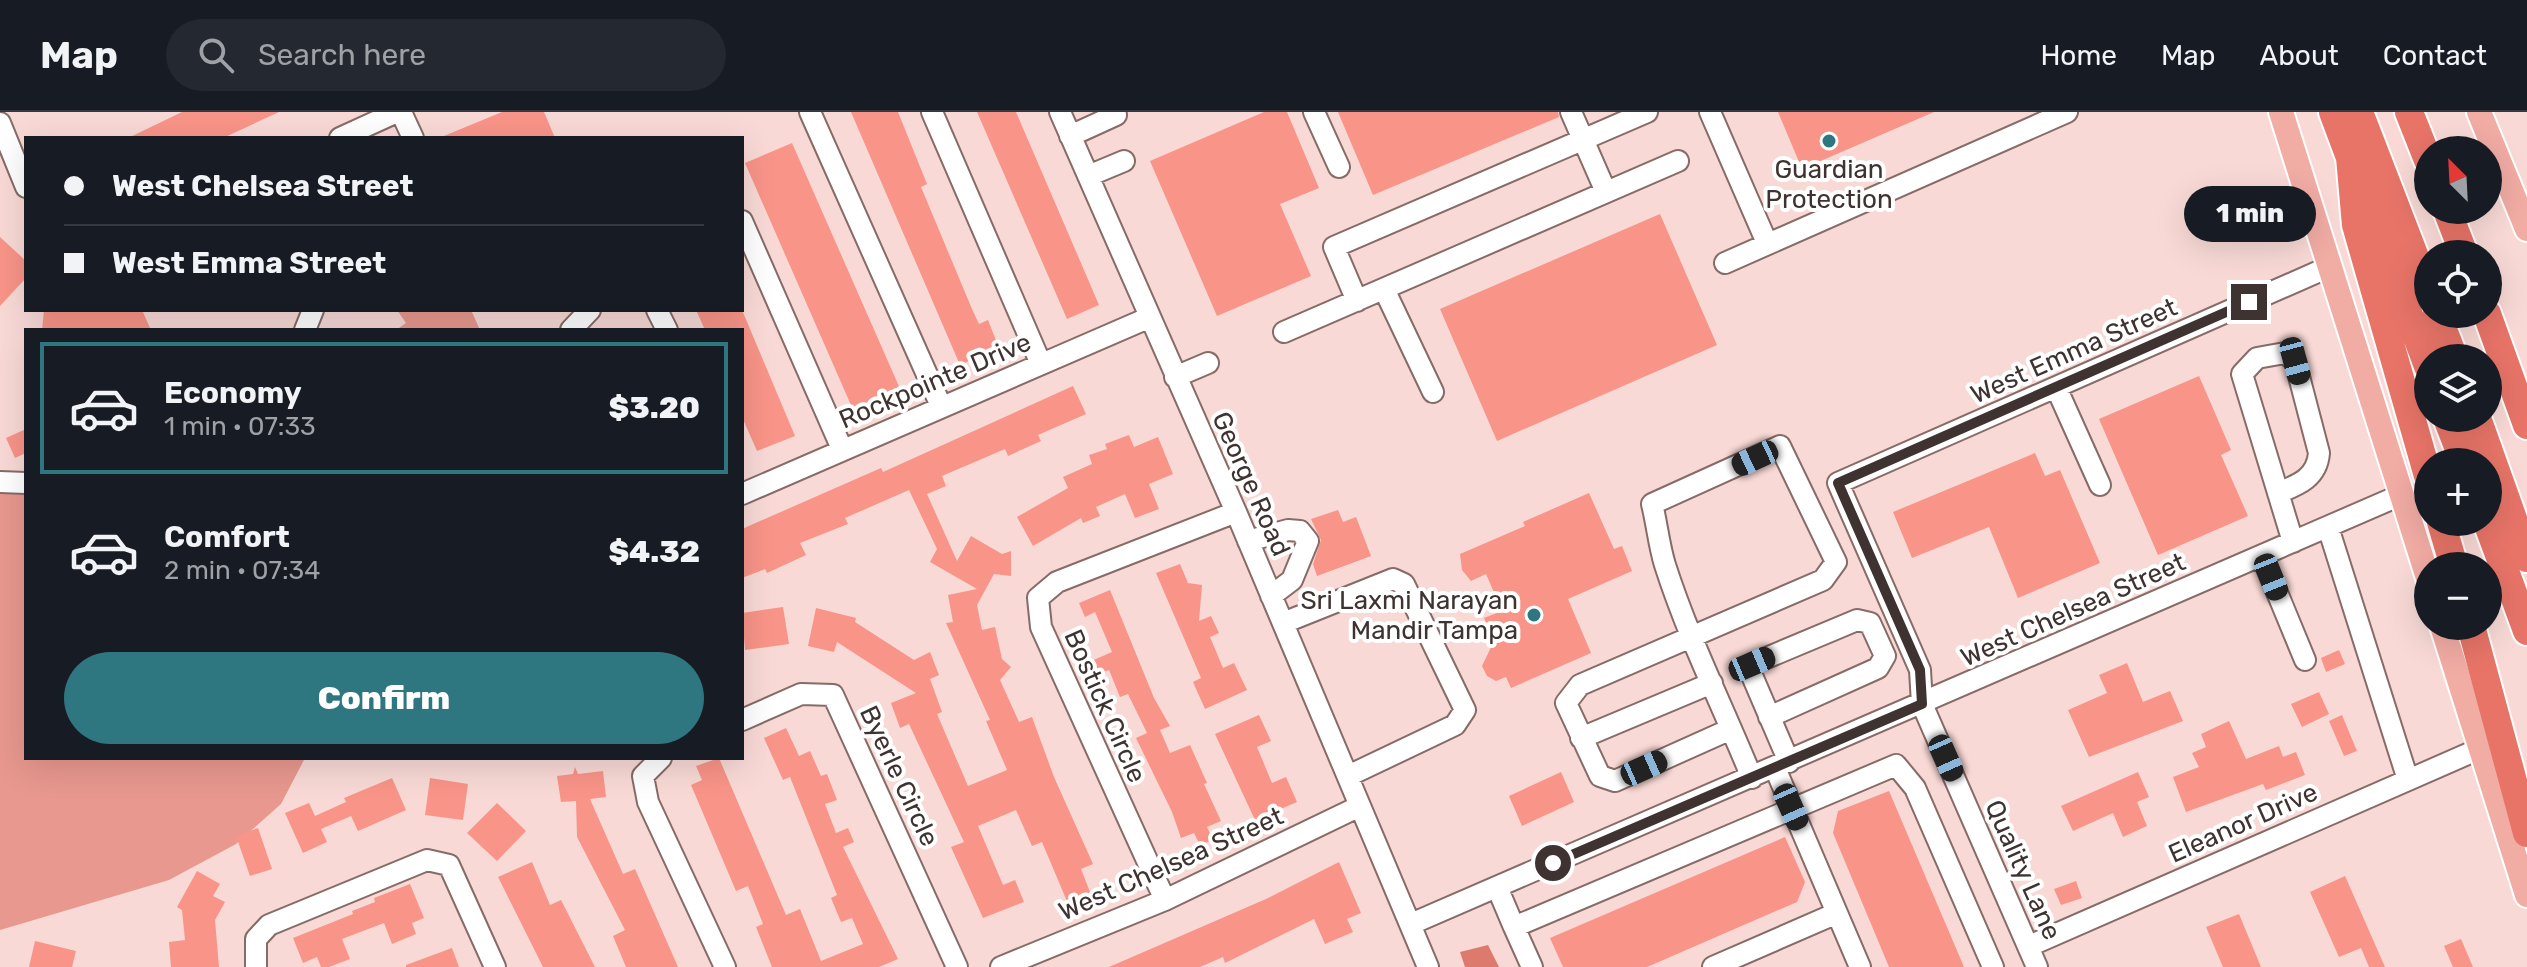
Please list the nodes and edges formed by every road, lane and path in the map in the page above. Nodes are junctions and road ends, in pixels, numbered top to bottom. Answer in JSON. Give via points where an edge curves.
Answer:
{"nodes":[{"id":1,"x":399,"y":112,"type":"edge"},
{"id":2,"x":810,"y":112,"type":"edge"},
{"id":3,"x":932,"y":112,"type":"edge"},
{"id":4,"x":1060,"y":112,"type":"edge"},
{"id":5,"x":1314,"y":112,"type":"edge"},
{"id":6,"x":1571,"y":112,"type":"edge"},
{"id":7,"x":1647,"y":112,"type":"edge"},
{"id":8,"x":1710,"y":112,"type":"edge"},
{"id":9,"x":2067,"y":112,"type":"edge"},
{"id":10,"x":2281,"y":112,"type":"edge"},
{"id":11,"x":2333,"y":112,"type":"edge"},
{"id":12,"x":2359,"y":112,"type":"edge"},
{"id":13,"x":2409,"y":112,"type":"edge"},
{"id":14,"x":2479,"y":112,"type":"edge"},
{"id":15,"x":1118,"y":113,"type":"edge"},
{"id":16,"x":0,"y":123,"type":"edge"},
{"id":17,"x":345,"y":136,"type":"edge"},
{"id":18,"x":412,"y":136,"type":"edge"},
{"id":19,"x":1070,"y":136,"type":"junction"},
{"id":20,"x":2418,"y":136,"type":"edge"},
{"id":21,"x":1584,"y":141,"type":"junction"},
{"id":22,"x":2350,"y":157,"type":"junction"},
{"id":23,"x":1124,"y":161,"type":"dead end"},
{"id":24,"x":1678,"y":161,"type":"dead end"},
{"id":25,"x":1339,"y":167,"type":"dead end"},
{"id":26,"x":1088,"y":176,"type":"junction"},
{"id":27,"x":24,"y":182,"type":"edge"},
{"id":28,"x":1606,"y":192,"type":"junction"},
{"id":29,"x":744,"y":226,"type":"edge"},
{"id":30,"x":2527,"y":229,"type":"edge"},
{"id":31,"x":1767,"y":243,"type":"junction"},
{"id":32,"x":2414,"y":255,"type":"edge"},
{"id":33,"x":1725,"y":263,"type":"dead end"},
{"id":34,"x":2331,"y":266,"type":"junction"},
{"id":35,"x":1384,"y":289,"type":"junction"},
{"id":36,"x":1357,"y":301,"type":"junction"},
{"id":37,"x":588,"y":312,"type":"edge"},
{"id":38,"x":1148,"y":318,"type":"junction"},
{"id":39,"x":573,"y":328,"type":"edge"},
{"id":40,"x":2492,"y":328,"type":"edge"},
{"id":41,"x":1284,"y":332,"type":"dead end"},
{"id":42,"x":2420,"y":344,"type":"edge"},
{"id":43,"x":1208,"y":363,"type":"dead end"},
{"id":44,"x":1041,"y":364,"type":"junction"},
{"id":45,"x":2509,"y":373,"type":"junction"},
{"id":46,"x":1175,"y":377,"type":"junction"},
{"id":47,"x":2056,"y":387,"type":"junction"},
{"id":48,"x":1433,"y":392,"type":"dead end"},
{"id":49,"x":2527,"y":403,"type":"edge"},
{"id":50,"x":941,"y":406,"type":"junction"},
{"id":51,"x":2527,"y":425,"type":"edge"},
{"id":52,"x":2482,"y":432,"type":"edge"},
{"id":53,"x":2420,"y":448,"type":"edge"},
{"id":54,"x":842,"y":449,"type":"junction"},
{"id":55,"x":0,"y":482,"type":"edge"},
{"id":56,"x":24,"y":483,"type":"edge"},
{"id":57,"x":1838,"y":483,"type":"joint"},
{"id":58,"x":2100,"y":485,"type":"dead end"},
{"id":59,"x":744,"y":491,"type":"edge"},
{"id":60,"x":2278,"y":493,"type":"junction"},
{"id":61,"x":2403,"y":494,"type":"junction"},
{"id":62,"x":1236,"y":512,"type":"junction"},
{"id":63,"x":2328,"y":527,"type":"junction"},
{"id":64,"x":2492,"y":536,"type":"edge"},
{"id":65,"x":1248,"y":541,"type":"junction"},
{"id":66,"x":2293,"y":542,"type":"junction"},
{"id":67,"x":2420,"y":552,"type":"edge"},
{"id":68,"x":2262,"y":556,"type":"junction"},
{"id":69,"x":2527,"y":558,"type":"edge"},
{"id":70,"x":1271,"y":596,"type":"junction"},
{"id":71,"x":1283,"y":623,"type":"junction"},
{"id":72,"x":2527,"y":631,"type":"edge"},
{"id":73,"x":1693,"y":637,"type":"junction"},
{"id":74,"x":2446,"y":640,"type":"edge"},
{"id":75,"x":2475,"y":640,"type":"edge"},
{"id":76,"x":2305,"y":660,"type":"dead end"},
{"id":77,"x":1712,"y":683,"type":"junction"},
{"id":78,"x":1922,"y":704,"type":"junction"},
{"id":79,"x":1769,"y":717,"type":"junction"},
{"id":80,"x":744,"y":719,"type":"edge"},
{"id":81,"x":1731,"y":729,"type":"junction"},
{"id":82,"x":1581,"y":738,"type":"junction"},
{"id":83,"x":2479,"y":749,"type":"junction"},
{"id":84,"x":659,"y":760,"type":"edge"},
{"id":85,"x":1782,"y":765,"type":"junction"},
{"id":86,"x":1348,"y":776,"type":"junction"},
{"id":87,"x":1752,"y":778,"type":"junction"},
{"id":88,"x":2408,"y":780,"type":"junction"},
{"id":89,"x":1360,"y":806,"type":"junction"},
{"id":90,"x":1791,"y":807,"type":"junction"},
{"id":91,"x":2527,"y":833,"type":"edge"},
{"id":92,"x":1497,"y":887,"type":"junction"},
{"id":93,"x":2527,"y":895,"type":"edge"},
{"id":94,"x":1165,"y":900,"type":"junction"},
{"id":95,"x":1837,"y":913,"type":"junction"},
{"id":96,"x":1411,"y":924,"type":"junction"},
{"id":97,"x":1514,"y":927,"type":"junction"},
{"id":98,"x":2029,"y":946,"type":"junction"},
{"id":99,"x":1857,"y":966,"type":"edge"},
{"id":100,"x":256,"y":967,"type":"edge"},
{"id":101,"x":495,"y":967,"type":"edge"},
{"id":102,"x":725,"y":967,"type":"edge"},
{"id":103,"x":957,"y":967,"type":"edge"},
{"id":104,"x":1001,"y":967,"type":"edge"},
{"id":105,"x":1428,"y":967,"type":"edge"},
{"id":106,"x":1532,"y":967,"type":"edge"},
{"id":107,"x":1713,"y":967,"type":"edge"},
{"id":108,"x":1993,"y":967,"type":"edge"},
{"id":109,"x":2037,"y":967,"type":"edge"}],
"edges":[{"from":1,"to":17,"type":"street"},
{"from":1,"to":18,"type":"street"},
{"from":2,"to":50,"type":"street"},
{"from":3,"to":44,"type":"street"},
{"from":4,"to":19,"type":"street","name":"George Road"},
{"from":5,"to":25,"type":"street"},
{"from":6,"to":21,"type":"street"},
{"from":7,"to":21,"type":"street"},
{"from":8,"to":31,"type":"street"},
{"from":9,"to":31,"type":"street"},
{"from":10,"to":34,"type":"main road"},
{"from":11,"to":22,"type":"highway"},
{"from":12,"to":32,"type":"highway"},
{"from":13,"to":20,"type":"highway"},
{"from":14,"to":30,"type":"main road"},
{"from":15,"to":19,"type":"street"},
{"from":16,"to":27,"type":"street"},
{"from":19,"to":26,"type":"street","name":"George Road"},
{"from":21,"to":28,"type":"street"},
{"from":21,"to":36,"type":"street","via":[[1334,247]]},
{"from":22,"to":42,"type":"highway"},
{"from":22,"to":53,"type":"highway","via":[[2356,225]]},
{"from":23,"to":26,"type":"street"},
{"from":24,"to":28,"type":"street"},
{"from":26,"to":38,"type":"street","name":"George Road"},
{"from":28,"to":35,"type":"street"},
{"from":29,"to":54,"type":"street"},
{"from":31,"to":33,"type":"street"},
{"from":34,"to":47,"type":"street","name":"West Emma Street"},
{"from":34,"to":61,"type":"main road"},
{"from":35,"to":36,"type":"street"},
{"from":35,"to":48,"type":"street"},
{"from":36,"to":41,"type":"street"},
{"from":37,"to":39,"type":"street"},
{"from":38,"to":44,"type":"street","name":"Rockpointe Drive"},
{"from":38,"to":46,"type":"street","name":"George Road"},
{"from":40,"to":45,"type":"highway"},
{"from":43,"to":46,"type":"street"},
{"from":44,"to":50,"type":"street","name":"Rockpointe Drive"},
{"from":45,"to":49,"type":"highway"},
{"from":45,"to":51,"type":"highway"},
{"from":46,"to":62,"type":"street","name":"George Road"},
{"from":47,"to":57,"type":"street","name":"West Emma Street"},
{"from":47,"to":58,"type":"street"},
{"from":50,"to":54,"type":"street","name":"Rockpointe Drive"},
{"from":52,"to":69,"type":"highway"},
{"from":54,"to":59,"type":"street","name":"Rockpointe Drive"},
{"from":55,"to":56,"type":"street"},
{"from":57,"to":78,"type":"street","name":"Quality Lane","via":[[1920,670]]},
{"from":60,"to":60,"type":"street","via":[[2242,374],[2257,358],[2285,353],[2295,361],[2319,453],[2311,475]]},
{"from":60,"to":66,"type":"street"},
{"from":61,"to":63,"type":"street","name":"West Chelsea Street"},
{"from":61,"to":67,"type":"main road"},
{"from":62,"to":65,"type":"street","name":"George Road"},
{"from":62,"to":94,"type":"street","name":"Bostick Circle","via":[[1057,582],[1038,598],[1041,627]]},
{"from":63,"to":66,"type":"street","name":"West Chelsea Street"},
{"from":63,"to":88,"type":"street"},
{"from":64,"to":72,"type":"highway"},
{"from":65,"to":70,"type":"street","name":"George Road"},
{"from":65,"to":70,"type":"street","via":[[1288,530],[1300,531],[1308,541],[1292,580]]},
{"from":66,"to":68,"type":"street","name":"West Chelsea Street"},
{"from":68,"to":76,"type":"street"},
{"from":68,"to":78,"type":"street","name":"West Chelsea Street"},
{"from":70,"to":71,"type":"street","name":"George Road"},
{"from":71,"to":86,"type":"street","name":"George Road"},
{"from":71,"to":86,"type":"street","via":[[1393,579],[1404,584],[1465,710],[1455,725]]},
{"from":73,"to":73,"type":"street","via":[[1823,580],[1836,562],[1780,446],[1652,504],[1663,561]]},
{"from":73,"to":77,"type":"street"},
{"from":73,"to":82,"type":"street","via":[[1580,685],[1566,703]]},
{"from":74,"to":83,"type":"main road"},
{"from":75,"to":91,"type":"highway"},
{"from":77,"to":81,"type":"street"},
{"from":77,"to":82,"type":"street"},
{"from":78,"to":85,"type":"street","name":"West Chelsea Street"},
{"from":78,"to":98,"type":"street","name":"Quality Lane"},
{"from":79,"to":79,"type":"street","via":[[1750,671],[1752,664],[1857,620],[1870,623],[1885,656],[1878,668]]},
{"from":79,"to":85,"type":"street"},
{"from":80,"to":103,"type":"street","name":"Byerle Circle","via":[[801,694],[833,695]]},
{"from":81,"to":82,"type":"street","via":[[1615,781],[1600,776]]},
{"from":81,"to":87,"type":"street"},
{"from":83,"to":88,"type":"street","name":"Eleanor Drive"},
{"from":83,"to":93,"type":"main road"},
{"from":84,"to":102,"type":"street","via":[[643,776],[648,802]]},
{"from":85,"to":87,"type":"street","name":"West Chelsea Street"},
{"from":85,"to":90,"type":"street"},
{"from":86,"to":89,"type":"street","name":"George Road"},
{"from":87,"to":92,"type":"street","name":"West Chelsea Street"},
{"from":88,"to":98,"type":"street","name":"Eleanor Drive"},
{"from":89,"to":94,"type":"street","name":"West Chelsea Street"},
{"from":89,"to":96,"type":"street","name":"George Road"},
{"from":90,"to":95,"type":"street"},
{"from":90,"to":97,"type":"street"},
{"from":90,"to":108,"type":"street","via":[[1896,765],[1915,788]]},
{"from":92,"to":96,"type":"street","name":"West Chelsea Street"},
{"from":92,"to":97,"type":"street"},
{"from":94,"to":104,"type":"street","name":"West Chelsea Street"},
{"from":95,"to":99,"type":"street"},
{"from":95,"to":107,"type":"street"},
{"from":96,"to":105,"type":"street","name":"George Road"},
{"from":97,"to":106,"type":"street"},
{"from":98,"to":109,"type":"street","name":"Quality Lane"},
{"from":100,"to":101,"type":"street","via":[[256,939],[269,925],[427,860],[449,865]]}]}
